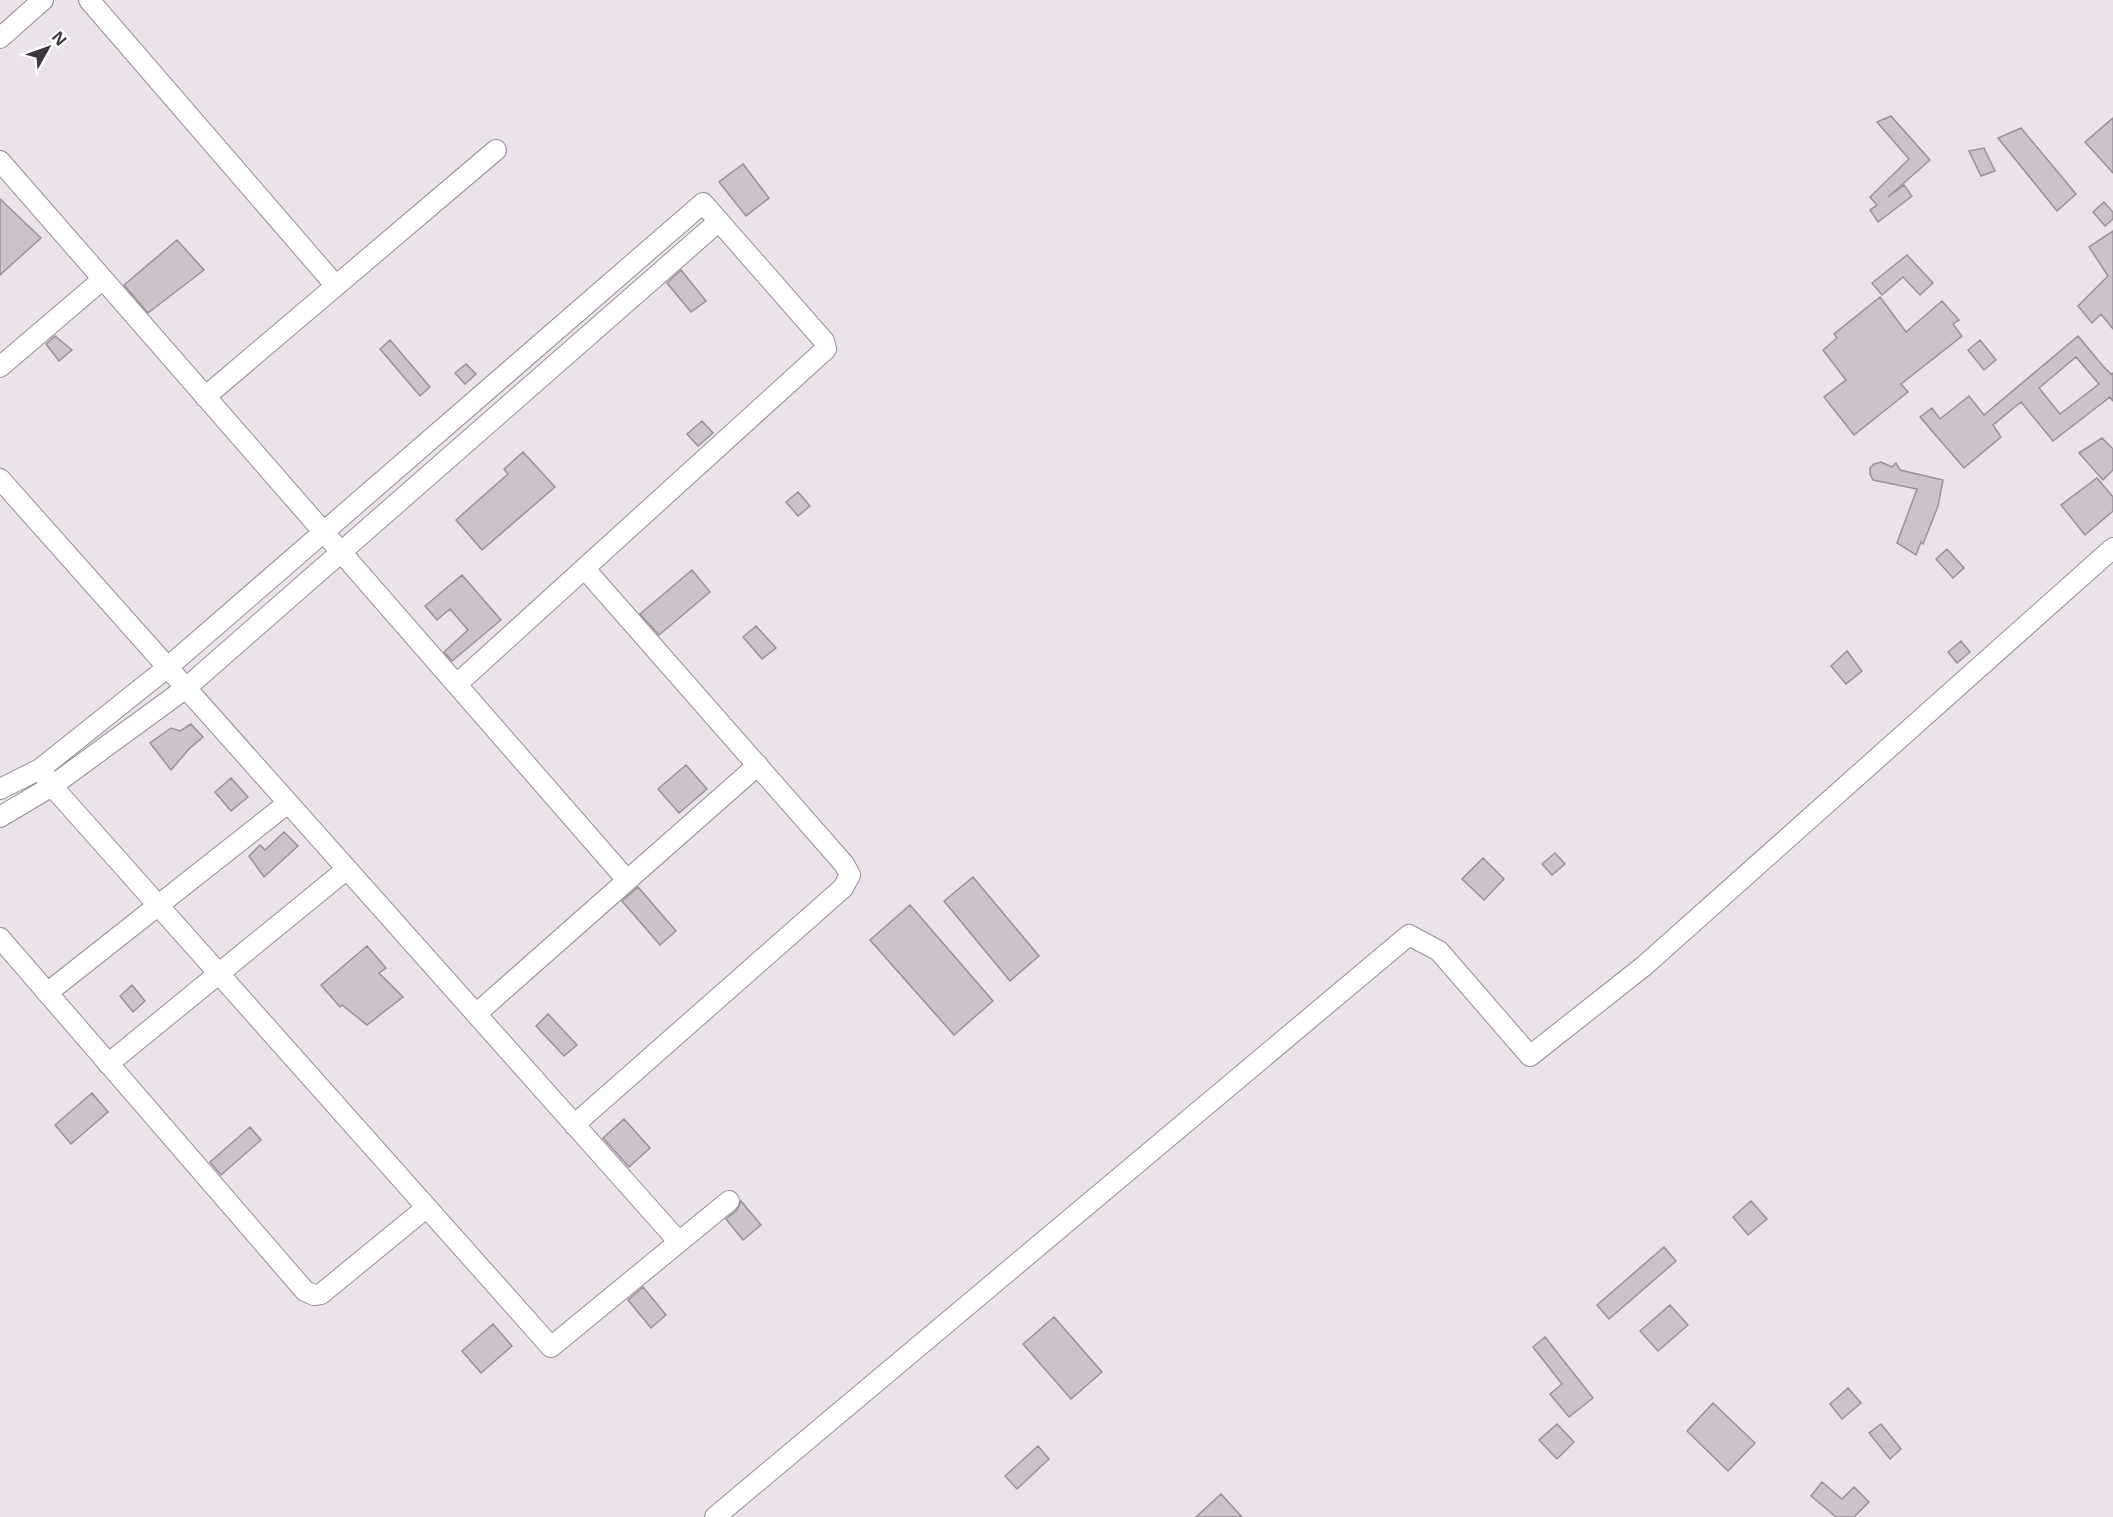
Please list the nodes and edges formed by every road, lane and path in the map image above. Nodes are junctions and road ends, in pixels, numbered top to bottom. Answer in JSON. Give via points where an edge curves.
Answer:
{"nodes":[{"id":1,"x":44,"y":0,"type":"edge"},
{"id":2,"x":89,"y":0,"type":"edge"},
{"id":3,"x":0,"y":38,"type":"edge"},
{"id":4,"x":496,"y":150,"type":"dead end"},
{"id":5,"x":0,"y":161,"type":"edge"},
{"id":6,"x":718,"y":221,"type":"junction"},
{"id":7,"x":103,"y":279,"type":"junction"},
{"id":8,"x":336,"y":286,"type":"junction"},
{"id":9,"x":0,"y":367,"type":"edge"},
{"id":10,"x":206,"y":397,"type":"junction"},
{"id":11,"x":0,"y":478,"type":"edge"},
{"id":12,"x":324,"y":532,"type":"junction"},
{"id":13,"x":2113,"y":548,"type":"edge"},
{"id":14,"x":341,"y":552,"type":"junction"},
{"id":15,"x":585,"y":569,"type":"junction"},
{"id":16,"x":168,"y":667,"type":"junction"},
{"id":17,"x":457,"y":684,"type":"junction"},
{"id":18,"x":186,"y":688,"type":"junction"},
{"id":19,"x":758,"y":765,"type":"junction"},
{"id":20,"x":40,"y":769,"type":"junction"},
{"id":21,"x":52,"y":786,"type":"junction"},
{"id":22,"x":0,"y":789,"type":"edge"},
{"id":23,"x":288,"y":803,"type":"junction"},
{"id":24,"x":0,"y":817,"type":"edge"},
{"id":25,"x":347,"y":869,"type":"junction"},
{"id":26,"x":627,"y":880,"type":"junction"},
{"id":27,"x":158,"y":905,"type":"junction"},
{"id":28,"x":0,"y":938,"type":"edge"},
{"id":29,"x":219,"y":974,"type":"junction"},
{"id":30,"x":47,"y":993,"type":"junction"},
{"id":31,"x":476,"y":1014,"type":"junction"},
{"id":32,"x":108,"y":1064,"type":"junction"},
{"id":33,"x":574,"y":1125,"type":"junction"},
{"id":34,"x":729,"y":1201,"type":"dead end"},
{"id":35,"x":426,"y":1208,"type":"junction"},
{"id":36,"x":679,"y":1242,"type":"junction"},
{"id":37,"x":715,"y":1517,"type":"edge"}],
"edges":[{"from":1,"to":3,"type":"street"},
{"from":2,"to":8,"type":"street"},
{"from":4,"to":8,"type":"street"},
{"from":5,"to":7,"type":"street"},
{"from":6,"to":12,"type":"street","via":[[703,203]]},
{"from":6,"to":14,"type":"street"},
{"from":6,"to":15,"type":"street","via":[[824,341],[826,349]]},
{"from":7,"to":9,"type":"street"},
{"from":7,"to":10,"type":"street"},
{"from":8,"to":10,"type":"street"},
{"from":10,"to":12,"type":"street"},
{"from":11,"to":16,"type":"street"},
{"from":12,"to":14,"type":"street"},
{"from":12,"to":16,"type":"street"},
{"from":13,"to":37,"type":"street","via":[[1644,966],[1530,1056],[1439,951],[1409,935]]},
{"from":14,"to":17,"type":"street"},
{"from":14,"to":18,"type":"street"},
{"from":15,"to":17,"type":"street"},
{"from":15,"to":19,"type":"street"},
{"from":16,"to":18,"type":"street"},
{"from":16,"to":20,"type":"street"},
{"from":17,"to":26,"type":"street"},
{"from":18,"to":21,"type":"street"},
{"from":18,"to":23,"type":"street"},
{"from":19,"to":26,"type":"street"},
{"from":19,"to":33,"type":"street","via":[[844,864],[849,875],[843,888]]},
{"from":20,"to":21,"type":"street"},
{"from":20,"to":22,"type":"street"},
{"from":21,"to":24,"type":"street"},
{"from":21,"to":27,"type":"street"},
{"from":23,"to":25,"type":"street"},
{"from":23,"to":27,"type":"street"},
{"from":25,"to":29,"type":"street"},
{"from":25,"to":31,"type":"street"},
{"from":26,"to":31,"type":"street"},
{"from":27,"to":29,"type":"street"},
{"from":27,"to":30,"type":"street"},
{"from":28,"to":30,"type":"street"},
{"from":29,"to":32,"type":"street"},
{"from":29,"to":35,"type":"street"},
{"from":30,"to":32,"type":"street"},
{"from":31,"to":33,"type":"street"},
{"from":32,"to":35,"type":"street","via":[[305,1291],[321,1294]]},
{"from":33,"to":36,"type":"street"},
{"from":34,"to":36,"type":"street"},
{"from":35,"to":36,"type":"street","via":[[550,1347]]}]}
